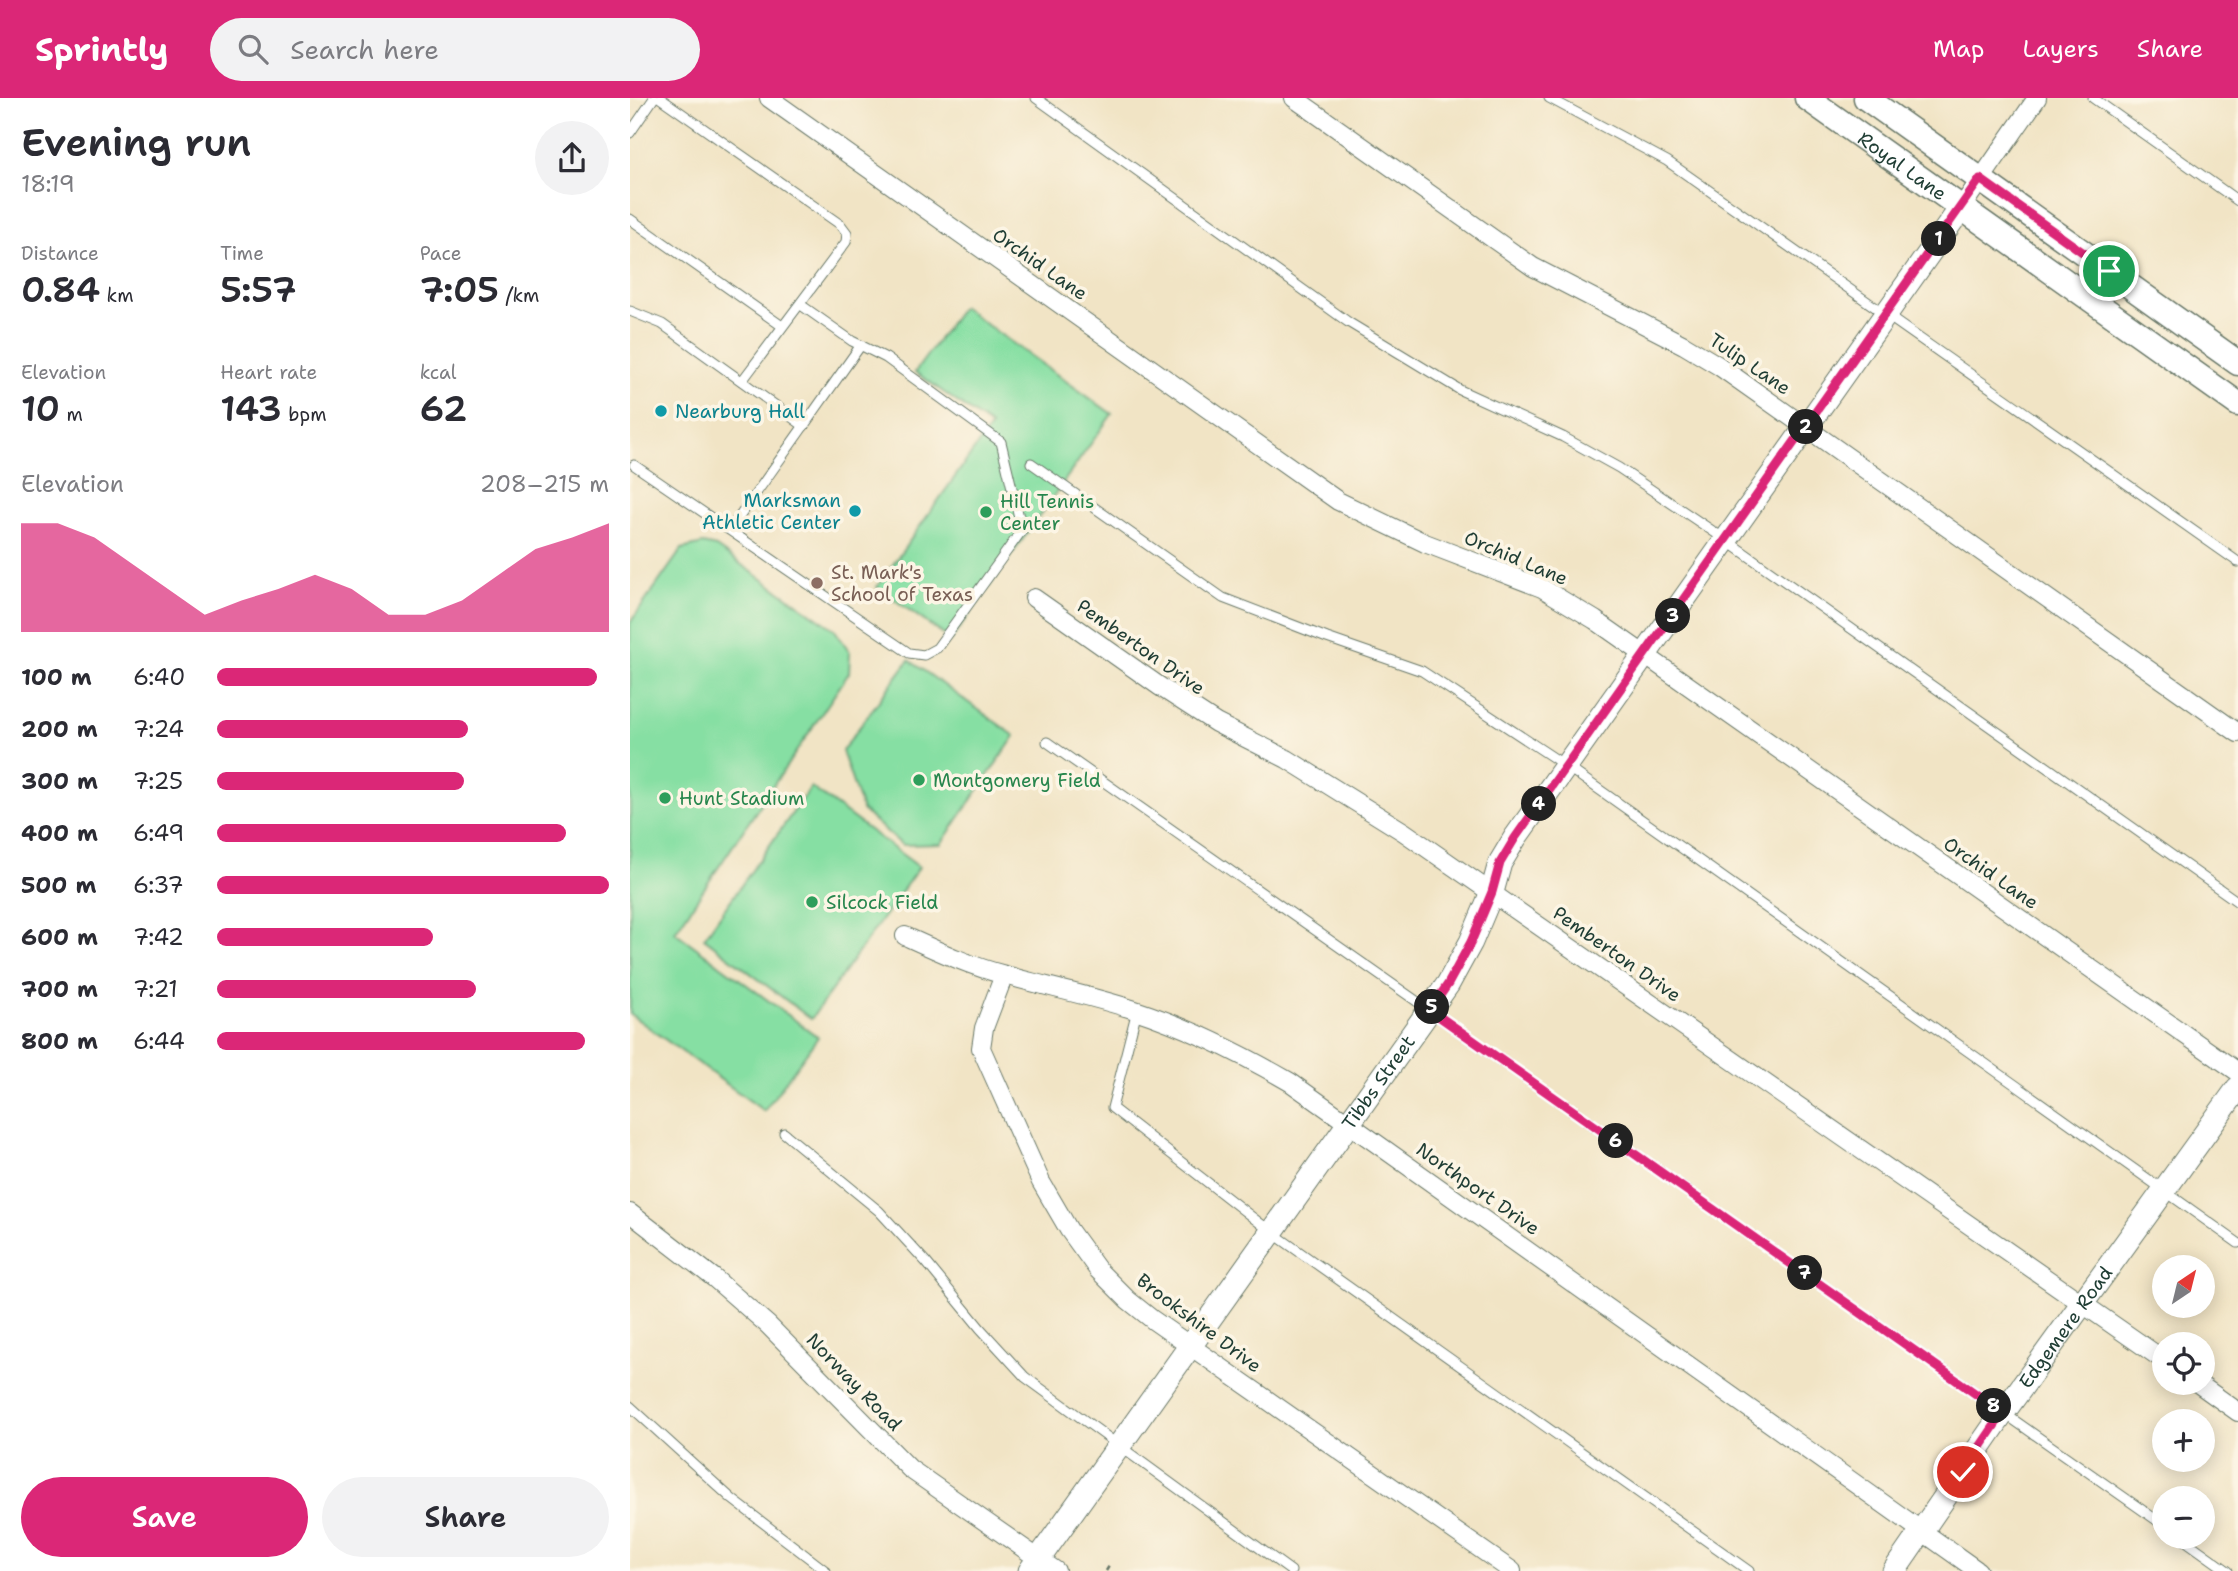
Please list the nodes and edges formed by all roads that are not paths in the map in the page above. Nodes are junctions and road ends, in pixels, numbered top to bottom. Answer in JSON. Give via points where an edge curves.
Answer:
{"nodes":[{"id":1,"x":654,"y":98,"type":"edge"},
{"id":2,"x":660,"y":98,"type":"edge"},
{"id":3,"x":769,"y":98,"type":"edge"},
{"id":4,"x":1037,"y":98,"type":"edge"},
{"id":5,"x":1294,"y":98,"type":"edge"},
{"id":6,"x":1549,"y":98,"type":"edge"},
{"id":7,"x":1807,"y":98,"type":"edge"},
{"id":8,"x":1866,"y":98,"type":"edge"},
{"id":9,"x":2037,"y":98,"type":"edge"},
{"id":10,"x":2093,"y":98,"type":"edge"},
{"id":11,"x":630,"y":133,"type":"edge"},
{"id":12,"x":1980,"y":179,"type":"junction"},
{"id":13,"x":2238,"y":201,"type":"edge"},
{"id":14,"x":1961,"y":208,"type":"junction"},
{"id":15,"x":630,"y":219,"type":"edge"},
{"id":16,"x":801,"y":305,"type":"junction"},
{"id":17,"x":630,"y":311,"type":"edge"},
{"id":18,"x":1884,"y":316,"type":"junction"},
{"id":19,"x":782,"y":327,"type":"junction"},
{"id":20,"x":861,"y":345,"type":"junction"},
{"id":21,"x":2238,"y":363,"type":"edge"},
{"id":22,"x":743,"y":381,"type":"junction"},
{"id":23,"x":2238,"y":404,"type":"edge"},
{"id":24,"x":804,"y":426,"type":"junction"},
{"id":25,"x":1805,"y":428,"type":"junction"},
{"id":26,"x":1031,"y":463,"type":"dead end"},
{"id":27,"x":634,"y":465,"type":"dead end"},
{"id":28,"x":730,"y":530,"type":"junction"},
{"id":29,"x":1726,"y":540,"type":"junction"},
{"id":30,"x":2238,"y":562,"type":"edge"},
{"id":31,"x":1034,"y":598,"type":"dead end"},
{"id":32,"x":1645,"y":656,"type":"junction"},
{"id":33,"x":2238,"y":733,"type":"edge"},
{"id":34,"x":1047,"y":741,"type":"dead end"},
{"id":35,"x":1566,"y":766,"type":"junction"},
{"id":36,"x":1492,"y":892,"type":"junction"},
{"id":37,"x":2238,"y":902,"type":"edge"},
{"id":38,"x":905,"y":936,"type":"dead end"},
{"id":39,"x":1004,"y":975,"type":"junction"},
{"id":40,"x":1137,"y":1010,"type":"junction"},
{"id":41,"x":1430,"y":1010,"type":"junction"},
{"id":42,"x":2238,"y":1072,"type":"edge"},
{"id":43,"x":2238,"y":1087,"type":"edge"},
{"id":44,"x":1348,"y":1123,"type":"junction"},
{"id":45,"x":784,"y":1133,"type":"dead end"},
{"id":46,"x":2162,"y":1190,"type":"junction"},
{"id":47,"x":630,"y":1213,"type":"edge"},
{"id":48,"x":1270,"y":1231,"type":"junction"},
{"id":49,"x":2238,"y":1242,"type":"edge"},
{"id":50,"x":2083,"y":1304,"type":"junction"},
{"id":51,"x":1191,"y":1346,"type":"junction"},
{"id":52,"x":2152,"y":1352,"type":"edge"},
{"id":53,"x":2214,"y":1395,"type":"edge"},
{"id":54,"x":630,"y":1406,"type":"edge"},
{"id":55,"x":2238,"y":1412,"type":"edge"},
{"id":56,"x":2003,"y":1413,"type":"junction"},
{"id":57,"x":1118,"y":1446,"type":"junction"},
{"id":58,"x":2152,"y":1517,"type":"edge"},
{"id":59,"x":1922,"y":1531,"type":"junction"},
{"id":60,"x":2197,"y":1549,"type":"edge"},
{"id":61,"x":1041,"y":1567,"type":"edge"},
{"id":62,"x":827,"y":1571,"type":"edge"},
{"id":63,"x":1291,"y":1571,"type":"edge"},
{"id":64,"x":1512,"y":1571,"type":"edge"},
{"id":65,"x":1749,"y":1571,"type":"edge"},
{"id":66,"x":1894,"y":1571,"type":"edge"},
{"id":67,"x":1978,"y":1571,"type":"edge"},
{"id":68,"x":2228,"y":1571,"type":"edge"}],
"edges":[{"from":1,"to":11,"type":"lane"},
{"from":2,"to":16,"type":"lane","via":[[847,233],[846,242]]},
{"from":3,"to":32,"type":"street","name":"Orchid Lane","via":[[789,107],[1338,501],[1425,543],[1542,587]]},
{"from":4,"to":29,"type":"lane","via":[[1348,322],[1460,390],[1619,468]]},
{"from":5,"to":25,"type":"street","name":"Tulip Lane","via":[[1533,267],[1684,345]]},
{"from":6,"to":18,"type":"lane","via":[[1667,161]]},
{"from":7,"to":14,"type":"main road","name":"Royal Lane"},
{"from":8,"to":12,"type":"main road","name":"Royal Lane"},
{"from":9,"to":12,"type":"street","name":"Tibbs Street"},
{"from":10,"to":13,"type":"lane"},
{"from":12,"to":14,"type":"street","name":"Tibbs Street"},
{"from":12,"to":21,"type":"main road","name":"Royal Lane"},
{"from":14,"to":18,"type":"street","name":"Tibbs Street"},
{"from":14,"to":23,"type":"main road","name":"Royal Lane"},
{"from":15,"to":19,"type":"lane"},
{"from":16,"to":19,"type":"lane"},
{"from":16,"to":20,"type":"lane"},
{"from":17,"to":22,"type":"lane","via":[[662,324]]},
{"from":18,"to":25,"type":"street","name":"Tibbs Street"},
{"from":18,"to":30,"type":"lane"},
{"from":19,"to":22,"type":"lane"},
{"from":20,"to":24,"type":"lane"},
{"from":20,"to":28,"type":"lane","via":[[1002,442],[1021,530],[1014,541],[937,648],[924,655],[898,646]]},
{"from":22,"to":24,"type":"lane"},
{"from":24,"to":28,"type":"lane"},
{"from":25,"to":29,"type":"street","name":"Tibbs Street"},
{"from":25,"to":33,"type":"street","name":"Tulip Lane"},
{"from":26,"to":35,"type":"lane","via":[[1223,598],[1422,671]]},
{"from":27,"to":28,"type":"lane"},
{"from":29,"to":32,"type":"street","name":"Tibbs Street"},
{"from":29,"to":37,"type":"lane"},
{"from":31,"to":36,"type":"street","name":"Pemberton Drive","via":[[1158,686],[1347,795]]},
{"from":32,"to":35,"type":"street","name":"Tibbs Street"},
{"from":32,"to":42,"type":"street","name":"Orchid Lane"},
{"from":34,"to":41,"type":"lane"},
{"from":35,"to":36,"type":"street","name":"Tibbs Street","via":[[1500,863]]},
{"from":35,"to":46,"type":"lane"},
{"from":36,"to":41,"type":"street","name":"Tibbs Street","via":[[1471,942]]},
{"from":36,"to":50,"type":"street","name":"Pemberton Drive"},
{"from":38,"to":39,"type":"street","name":"Northport Drive"},
{"from":39,"to":40,"type":"street","name":"Northport Drive"},
{"from":39,"to":51,"type":"street","name":"Brookshire Drive","via":[[981,1048],[1041,1182],[1098,1270],[1153,1320]]},
{"from":40,"to":44,"type":"street","name":"Northport Drive","via":[[1230,1047]]},
{"from":40,"to":48,"type":"lane","via":[[1112,1108]]},
{"from":41,"to":44,"type":"street","name":"Tibbs Street"},
{"from":41,"to":56,"type":"lane"},
{"from":43,"to":46,"type":"street","name":"Edgemere Road"},
{"from":44,"to":48,"type":"street","name":"Tibbs Street"},
{"from":44,"to":59,"type":"street","name":"Northport Drive"},
{"from":45,"to":57,"type":"lane","via":[[879,1211],[1025,1377]]},
{"from":46,"to":49,"type":"lane"},
{"from":46,"to":50,"type":"street","name":"Edgemere Road"},
{"from":47,"to":61,"type":"street","name":"Norway Road","via":[[768,1325],[910,1469]]},
{"from":48,"to":51,"type":"street","name":"Tibbs Street"},
{"from":48,"to":65,"type":"lane"},
{"from":50,"to":52,"type":"street","name":"Pemberton Drive"},
{"from":50,"to":56,"type":"street","name":"Edgemere Road"},
{"from":51,"to":57,"type":"street","name":"Tibbs Street"},
{"from":51,"to":64,"type":"street","name":"Brookshire Drive"},
{"from":53,"to":55,"type":"street"},
{"from":54,"to":62,"type":"lane","via":[[732,1499]]},
{"from":56,"to":58,"type":"lane"},
{"from":56,"to":59,"type":"street","name":"Edgemere Road"},
{"from":57,"to":61,"type":"street","name":"Tibbs Street"},
{"from":57,"to":63,"type":"lane"},
{"from":59,"to":66,"type":"street","name":"Edgemere Road"},
{"from":59,"to":67,"type":"street","name":"Northport Drive"},
{"from":60,"to":68,"type":"lane"}]}
